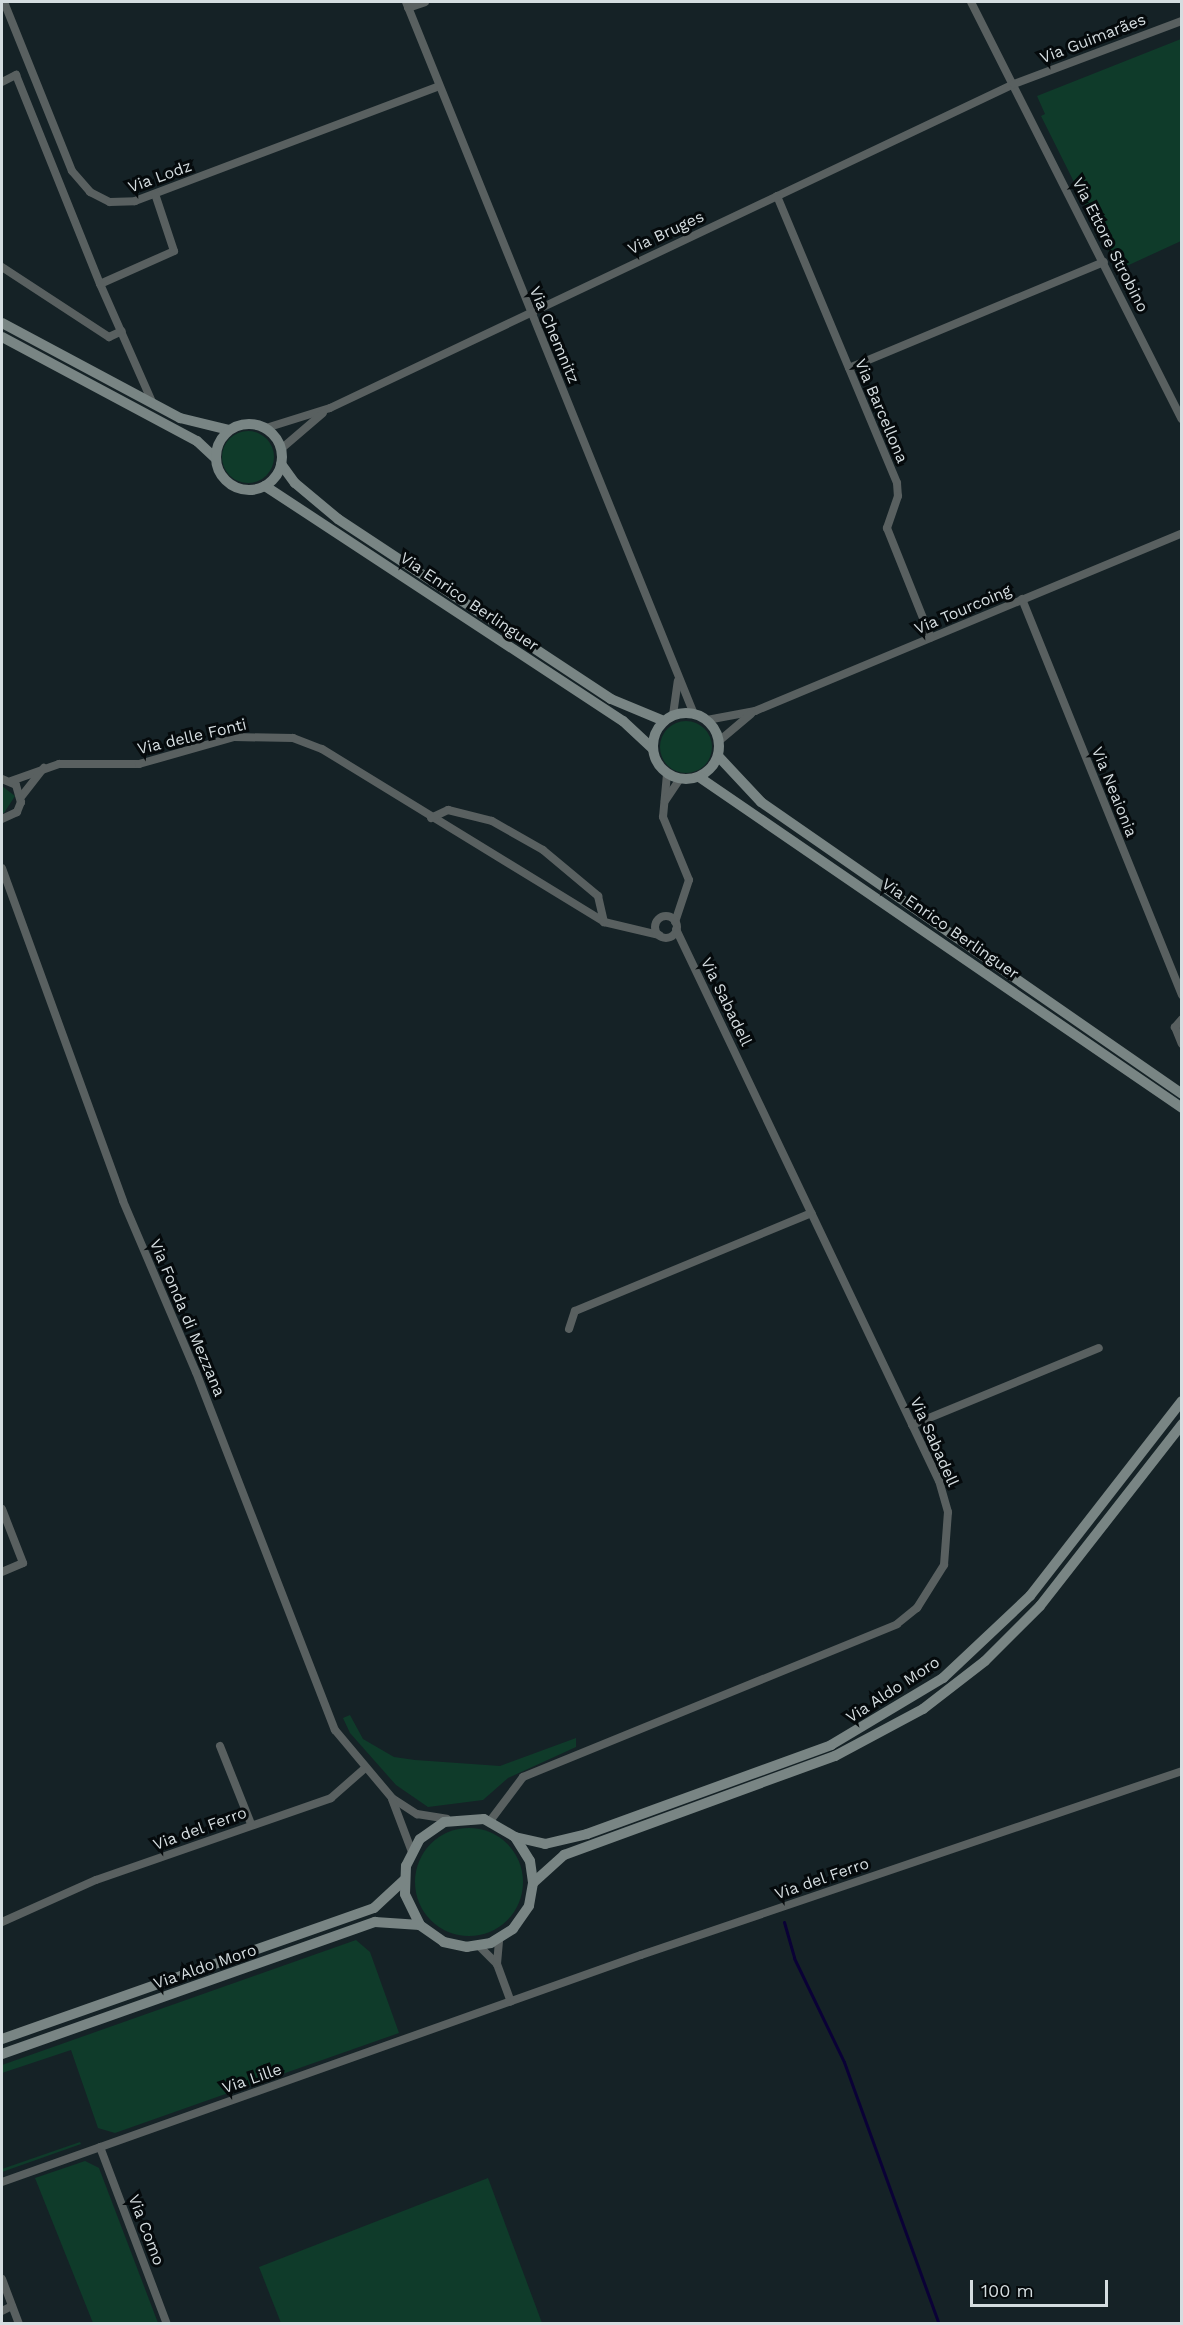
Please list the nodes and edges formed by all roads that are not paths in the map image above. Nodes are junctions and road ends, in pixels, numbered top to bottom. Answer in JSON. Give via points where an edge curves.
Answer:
{"nodes":[{"id":1,"x":4,"y":2,"type":"edge"},
{"id":2,"x":425,"y":2,"type":"edge"},
{"id":3,"x":972,"y":2,"type":"edge"},
{"id":4,"x":407,"y":4,"type":"edge"},
{"id":5,"x":1182,"y":21,"type":"edge"},
{"id":6,"x":2,"y":81,"type":"edge"},
{"id":7,"x":1014,"y":84,"type":"junction"},
{"id":8,"x":436,"y":87,"type":"junction"},
{"id":9,"x":155,"y":194,"type":"junction"},
{"id":10,"x":777,"y":196,"type":"junction"},
{"id":11,"x":1104,"y":262,"type":"junction"},
{"id":12,"x":2,"y":267,"type":"edge"},
{"id":13,"x":100,"y":284,"type":"junction"},
{"id":14,"x":530,"y":312,"type":"junction"},
{"id":15,"x":2,"y":323,"type":"edge"},
{"id":16,"x":122,"y":331,"type":"junction"},
{"id":17,"x":2,"y":337,"type":"edge"},
{"id":18,"x":849,"y":368,"type":"junction"},
{"id":19,"x":153,"y":404,"type":"junction"},
{"id":20,"x":330,"y":408,"type":"junction"},
{"id":21,"x":1182,"y":418,"type":"edge"},
{"id":22,"x":266,"y":428,"type":"junction"},
{"id":23,"x":229,"y":430,"type":"junction"},
{"id":24,"x":281,"y":449,"type":"junction"},
{"id":25,"x":215,"y":458,"type":"junction"},
{"id":26,"x":281,"y":464,"type":"junction"},
{"id":27,"x":265,"y":486,"type":"junction"},
{"id":28,"x":1182,"y":533,"type":"edge"},
{"id":29,"x":1022,"y":599,"type":"junction"},
{"id":30,"x":931,"y":638,"type":"junction"},
{"id":31,"x":678,"y":679,"type":"junction"},
{"id":32,"x":754,"y":711,"type":"junction"},
{"id":33,"x":694,"y":714,"type":"junction"},
{"id":34,"x":668,"y":718,"type":"junction"},
{"id":35,"x":707,"y":720,"type":"junction"},
{"id":36,"x":719,"y":741,"type":"junction"},
{"id":37,"x":652,"y":748,"type":"junction"},
{"id":38,"x":718,"y":756,"type":"junction"},
{"id":39,"x":45,"y":767,"type":"junction"},
{"id":40,"x":667,"y":774,"type":"junction"},
{"id":41,"x":699,"y":777,"type":"junction"},
{"id":42,"x":2,"y":779,"type":"edge"},
{"id":43,"x":680,"y":779,"type":"junction"},
{"id":44,"x":11,"y":782,"type":"junction"},
{"id":45,"x":21,"y":797,"type":"junction"},
{"id":46,"x":664,"y":802,"type":"junction"},
{"id":47,"x":431,"y":818,"type":"junction"},
{"id":48,"x":2,"y":820,"type":"edge"},
{"id":49,"x":2,"y":870,"type":"edge"},
{"id":50,"x":682,"y":899,"type":"junction"},
{"id":51,"x":666,"y":917,"type":"junction"},
{"id":52,"x":604,"y":922,"type":"junction"},
{"id":53,"x":675,"y":925,"type":"junction"},
{"id":54,"x":655,"y":926,"type":"junction"},
{"id":55,"x":644,"y":933,"type":"junction"},
{"id":56,"x":659,"y":935,"type":"junction"},
{"id":57,"x":668,"y":938,"type":"junction"},
{"id":58,"x":684,"y":949,"type":"junction"},
{"id":59,"x":1182,"y":995,"type":"edge"},
{"id":60,"x":1182,"y":1019,"type":"edge"},
{"id":61,"x":1182,"y":1044,"type":"edge"},
{"id":62,"x":1182,"y":1094,"type":"edge"},
{"id":63,"x":1182,"y":1108,"type":"edge"},
{"id":64,"x":812,"y":1213,"type":"junction"},
{"id":65,"x":569,"y":1329,"type":"dead end"},
{"id":66,"x":1099,"y":1348,"type":"dead end"},
{"id":67,"x":1182,"y":1401,"type":"edge"},
{"id":68,"x":1182,"y":1424,"type":"edge"},
{"id":69,"x":912,"y":1425,"type":"junction"},
{"id":70,"x":2,"y":1509,"type":"edge"},
{"id":71,"x":2,"y":1572,"type":"edge"},
{"id":72,"x":220,"y":1746,"type":"dead end"},
{"id":73,"x":364,"y":1769,"type":"junction"},
{"id":74,"x":1182,"y":1771,"type":"edge"},
{"id":75,"x":392,"y":1798,"type":"junction"},
{"id":76,"x":458,"y":1818,"type":"junction"},
{"id":77,"x":490,"y":1821,"type":"junction"},
{"id":78,"x":251,"y":1824,"type":"junction"},
{"id":79,"x":515,"y":1837,"type":"junction"},
{"id":80,"x":412,"y":1852,"type":"junction"},
{"id":81,"x":404,"y":1880,"type":"junction"},
{"id":82,"x":533,"y":1883,"type":"junction"},
{"id":83,"x":2,"y":1922,"type":"edge"},
{"id":84,"x":420,"y":1925,"type":"junction"},
{"id":85,"x":499,"y":1939,"type":"junction"},
{"id":86,"x":479,"y":1946,"type":"junction"},
{"id":87,"x":497,"y":1964,"type":"junction"},
{"id":88,"x":511,"y":2002,"type":"junction"},
{"id":89,"x":2,"y":2039,"type":"edge"},
{"id":90,"x":2,"y":2054,"type":"edge"},
{"id":91,"x":100,"y":2146,"type":"junction"},
{"id":92,"x":2,"y":2182,"type":"edge"},
{"id":93,"x":2,"y":2279,"type":"edge"},
{"id":94,"x":12,"y":2306,"type":"junction"},
{"id":95,"x":2,"y":2311,"type":"edge"},
{"id":96,"x":19,"y":2324,"type":"edge"},
{"id":97,"x":167,"y":2324,"type":"edge"}],
"edges":[{"from":1,"to":9,"type":"street","name":"Via Lodz","via":[[82,186],[120,204]]},
{"from":2,"to":4,"type":"street"},
{"from":3,"to":7,"type":"street","name":"Via Ettore Strobino"},
{"from":4,"to":8,"type":"street","name":"Via Chemnitz"},
{"from":5,"to":7,"type":"street","name":"Via Guimarães"},
{"from":6,"to":13,"type":"street","via":[[16,75]]},
{"from":7,"to":10,"type":"street","name":"Via Bruges"},
{"from":7,"to":11,"type":"street","name":"Via Ettore Strobino"},
{"from":8,"to":9,"type":"street","name":"Via Lodz"},
{"from":8,"to":14,"type":"street","name":"Via Chemnitz"},
{"from":9,"to":13,"type":"street","via":[[174,251]]},
{"from":10,"to":14,"type":"street","name":"Via Bruges"},
{"from":10,"to":18,"type":"street","name":"Via Barcellona"},
{"from":11,"to":18,"type":"street"},
{"from":11,"to":21,"type":"street","name":"Via Ettore Strobino"},
{"from":12,"to":16,"type":"street","via":[[109,337]]},
{"from":13,"to":16,"type":"street"},
{"from":14,"to":20,"type":"street","name":"Via Bruges"},
{"from":14,"to":31,"type":"street","name":"Via Chemnitz"},
{"from":15,"to":19,"type":"main road"},
{"from":16,"to":19,"type":"street"},
{"from":17,"to":25,"type":"main road","via":[[197,441]]},
{"from":18,"to":30,"type":"street","name":"Via Barcellona","via":[[899,489],[887,528]]},
{"from":19,"to":23,"type":"main road","via":[[193,424]]},
{"from":20,"to":22,"type":"street","name":"Via Bruges"},
{"from":20,"to":24,"type":"street","name":"Via Bruges"},
{"from":22,"to":23,"type":"main road","via":[[245,424]]},
{"from":22,"to":24,"type":"main road"},
{"from":23,"to":25,"type":"main road"},
{"from":24,"to":26,"type":"main road"},
{"from":25,"to":27,"type":"main road","via":[[230,485],[244,490]]},
{"from":26,"to":27,"type":"main road"},
{"from":26,"to":34,"type":"main road","name":"Via Enrico Berlinguer","via":[[295,483],[338,519],[611,699]]},
{"from":27,"to":37,"type":"main road","name":"Via Enrico Berlinguer","via":[[623,721]]},
{"from":28,"to":29,"type":"street","name":"Via Tourcoing"},
{"from":29,"to":30,"type":"street","name":"Via Tourcoing"},
{"from":29,"to":59,"type":"street","name":"Via Neaionia"},
{"from":30,"to":32,"type":"street","name":"Via Tourcoing"},
{"from":31,"to":33,"type":"street","name":"Via Chemnitz"},
{"from":31,"to":34,"type":"street","name":"Via Chemnitz"},
{"from":32,"to":35,"type":"street","name":"Via Tourcoing"},
{"from":32,"to":36,"type":"street","name":"Via Tourcoing"},
{"from":33,"to":34,"type":"main road","name":"Via Enrico Berlinguer"},
{"from":33,"to":35,"type":"main road","name":"Via Enrico Berlinguer"},
{"from":34,"to":37,"type":"main road"},
{"from":35,"to":36,"type":"main road"},
{"from":36,"to":38,"type":"main road"},
{"from":37,"to":40,"type":"main road","name":"Via Enrico Berlinguer"},
{"from":38,"to":41,"type":"main road"},
{"from":38,"to":62,"type":"main road","name":"Via Enrico Berlinguer","via":[[762,802]]},
{"from":39,"to":44,"type":"street","name":"Via delle Fonti"},
{"from":39,"to":45,"type":"street"},
{"from":39,"to":47,"type":"street","name":"Via delle Fonti","via":[[139,764],[234,737],[293,738],[322,749]]},
{"from":40,"to":43,"type":"main road"},
{"from":40,"to":46,"type":"street"},
{"from":41,"to":43,"type":"main road"},
{"from":41,"to":63,"type":"main road","name":"Via Enrico Berlinguer"},
{"from":42,"to":44,"type":"street"},
{"from":43,"to":46,"type":"street"},
{"from":44,"to":45,"type":"street"},
{"from":45,"to":48,"type":"street","via":[[17,812]]},
{"from":46,"to":50,"type":"street","via":[[664,821],[688,877]]},
{"from":47,"to":52,"type":"street","name":"Via delle Fonti"},
{"from":47,"to":52,"type":"street","via":[[448,810],[492,821],[543,850],[598,897]]},
{"from":49,"to":73,"type":"street","name":"Via Fonda di Mezzana","via":[[123,1201],[196,1372],[335,1730]]},
{"from":50,"to":51,"type":"street"},
{"from":50,"to":53,"type":"street"},
{"from":51,"to":53,"type":"street"},
{"from":51,"to":54,"type":"street"},
{"from":52,"to":55,"type":"street","name":"Via delle Fonti"},
{"from":53,"to":57,"type":"street"},
{"from":53,"to":58,"type":"street","name":"Via Sabadell"},
{"from":54,"to":55,"type":"street"},
{"from":54,"to":56,"type":"street"},
{"from":55,"to":56,"type":"street","name":"Via delle Fonti"},
{"from":56,"to":57,"type":"street","name":"Via delle Fonti"},
{"from":57,"to":58,"type":"street","name":"Via delle Fonti"},
{"from":58,"to":64,"type":"street","name":"Via Sabadell"},
{"from":60,"to":61,"type":"street","via":[[1175,1027]]},
{"from":64,"to":65,"type":"street","via":[[575,1311],[568,1317]]},
{"from":64,"to":69,"type":"street","name":"Via Sabadell"},
{"from":66,"to":69,"type":"street"},
{"from":67,"to":79,"type":"main road","name":"Via Aldo Moro","via":[[1030,1596],[920,1694],[831,1745],[766,1771],[555,1843]]},
{"from":68,"to":82,"type":"main road","name":"Via Aldo Moro","via":[[1040,1606],[985,1661],[923,1709],[835,1756],[564,1855]]},
{"from":69,"to":77,"type":"street","name":"Via Sabadell","via":[[948,1512],[944,1565],[917,1608],[850,1646],[523,1777]]},
{"from":70,"to":71,"type":"street","via":[[23,1563]]},
{"from":72,"to":78,"type":"street"},
{"from":73,"to":75,"type":"street"},
{"from":73,"to":78,"type":"street","name":"Via del Ferro","via":[[332,1798]]},
{"from":74,"to":88,"type":"street","name":"Via del Ferro"},
{"from":75,"to":76,"type":"street","via":[[417,1814]]},
{"from":75,"to":80,"type":"street"},
{"from":76,"to":77,"type":"main road","name":"Via Aldo Moro"},
{"from":76,"to":80,"type":"main road","name":"Via Aldo Moro","via":[[431,1830]]},
{"from":77,"to":79,"type":"main road","name":"Via Aldo Moro"},
{"from":78,"to":83,"type":"street","name":"Via del Ferro","via":[[96,1880]]},
{"from":79,"to":82,"type":"main road","name":"Via Aldo Moro","via":[[530,1861]]},
{"from":80,"to":81,"type":"main road","name":"Via Aldo Moro"},
{"from":81,"to":84,"type":"main road","name":"Via Aldo Moro","via":[[407,1901]]},
{"from":81,"to":89,"type":"main road","name":"Via Aldo Moro","via":[[374,1908]]},
{"from":82,"to":85,"type":"main road","name":"Via Aldo Moro","via":[[522,1918]]},
{"from":84,"to":86,"type":"main road","name":"Via Aldo Moro","via":[[444,1942]]},
{"from":84,"to":90,"type":"main road","name":"Via Aldo Moro","via":[[375,1922]]},
{"from":85,"to":86,"type":"main road","name":"Via Aldo Moro"},
{"from":85,"to":87,"type":"street"},
{"from":86,"to":87,"type":"street"},
{"from":87,"to":88,"type":"street"},
{"from":88,"to":91,"type":"street","name":"Via Lille"},
{"from":91,"to":92,"type":"street","name":"Via Lille"},
{"from":91,"to":97,"type":"street","name":"Via Como"},
{"from":93,"to":94,"type":"street"},
{"from":94,"to":95,"type":"street"},
{"from":94,"to":96,"type":"street"}]}
